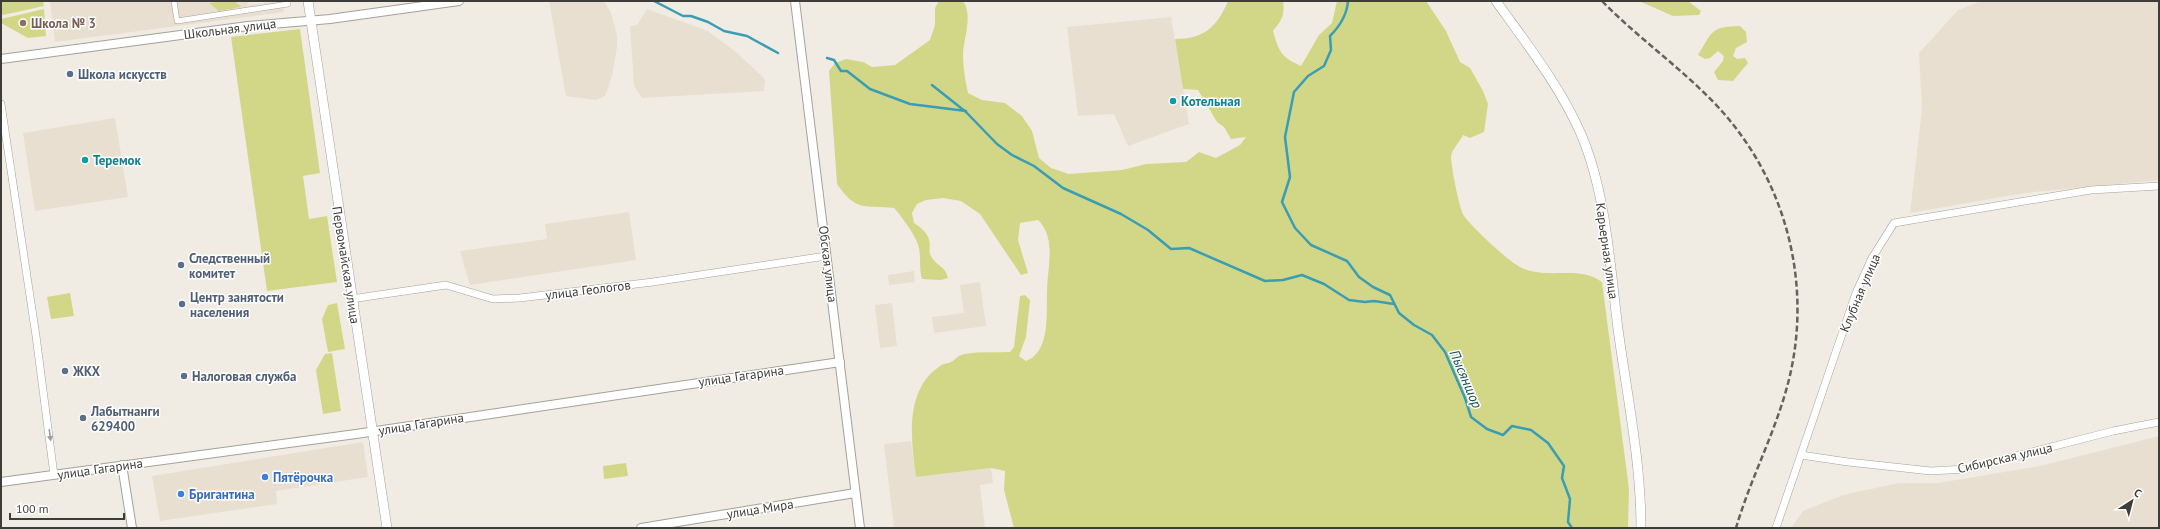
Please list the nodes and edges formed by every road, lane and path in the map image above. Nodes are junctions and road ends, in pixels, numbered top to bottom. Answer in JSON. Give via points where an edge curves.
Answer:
{"nodes":[{"id":1,"x":174,"y":1,"type":"edge"},
{"id":2,"x":288,"y":1,"type":"edge"},
{"id":3,"x":308,"y":1,"type":"edge"},
{"id":4,"x":459,"y":1,"type":"edge"},
{"id":5,"x":795,"y":1,"type":"edge"},
{"id":6,"x":1496,"y":1,"type":"edge"},
{"id":7,"x":310,"y":20,"type":"junction"},
{"id":8,"x":1,"y":60,"type":"edge"},
{"id":9,"x":1,"y":104,"type":"edge"},
{"id":10,"x":2159,"y":186,"type":"edge"},
{"id":11,"x":826,"y":256,"type":"junction"},
{"id":12,"x":351,"y":299,"type":"junction"},
{"id":13,"x":840,"y":362,"type":"junction"},
{"id":14,"x":2159,"y":422,"type":"edge"},
{"id":15,"x":374,"y":431,"type":"junction"},
{"id":16,"x":1801,"y":455,"type":"junction"},
{"id":17,"x":122,"y":466,"type":"junction"},
{"id":18,"x":54,"y":475,"type":"junction"},
{"id":19,"x":1,"y":482,"type":"edge"},
{"id":20,"x":855,"y":493,"type":"junction"},
{"id":21,"x":132,"y":528,"type":"edge"},
{"id":22,"x":387,"y":528,"type":"edge"},
{"id":23,"x":641,"y":528,"type":"edge"},
{"id":24,"x":860,"y":528,"type":"edge"},
{"id":25,"x":1641,"y":528,"type":"edge"},
{"id":26,"x":1776,"y":528,"type":"edge"}],
"edges":[{"from":1,"to":2,"type":"street","via":[[177,21],[288,4]]},
{"from":3,"to":7,"type":"main road","name":"Первомайская улица"},
{"from":4,"to":7,"type":"street","name":"Школьная улица"},
{"from":5,"to":11,"type":"street","name":"Обская улица"},
{"from":6,"to":25,"type":"main road","name":"Карьерная улица","via":[[1564,102],[1581,133],[1594,173],[1607,244],[1638,475]]},
{"from":7,"to":8,"type":"street","name":"Школьная улица","via":[[248,26]]},
{"from":7,"to":12,"type":"main road","name":"Первомайская улица"},
{"from":9,"to":18,"type":"street","one_way":true},
{"from":10,"to":16,"type":"street","name":"Клубная улица","via":[[2091,190],[1894,223],[1872,258],[1856,293]]},
{"from":11,"to":12,"type":"street","name":"улица Геологов","via":[[653,282],[528,297],[493,300],[446,285]]},
{"from":11,"to":13,"type":"street","name":"Обская улица"},
{"from":12,"to":15,"type":"main road","name":"Первомайская улица"},
{"from":13,"to":15,"type":"street","name":"улица Гагарина"},
{"from":13,"to":20,"type":"street","name":"Обская улица"},
{"from":14,"to":16,"type":"street","name":"Сибирская улица","via":[[2113,431],[1966,469],[1931,471]]},
{"from":15,"to":17,"type":"street","name":"улица Гагарина"},
{"from":15,"to":22,"type":"main road","name":"Первомайская улица"},
{"from":16,"to":26,"type":"street","name":"Клубная улица"},
{"from":17,"to":18,"type":"street","name":"улица Гагарина"},
{"from":17,"to":21,"type":"street"},
{"from":18,"to":19,"type":"street","name":"улица Гагарина"},
{"from":20,"to":23,"type":"street","name":"улица Мира"},
{"from":20,"to":24,"type":"street","name":"Обская улица"}]}
